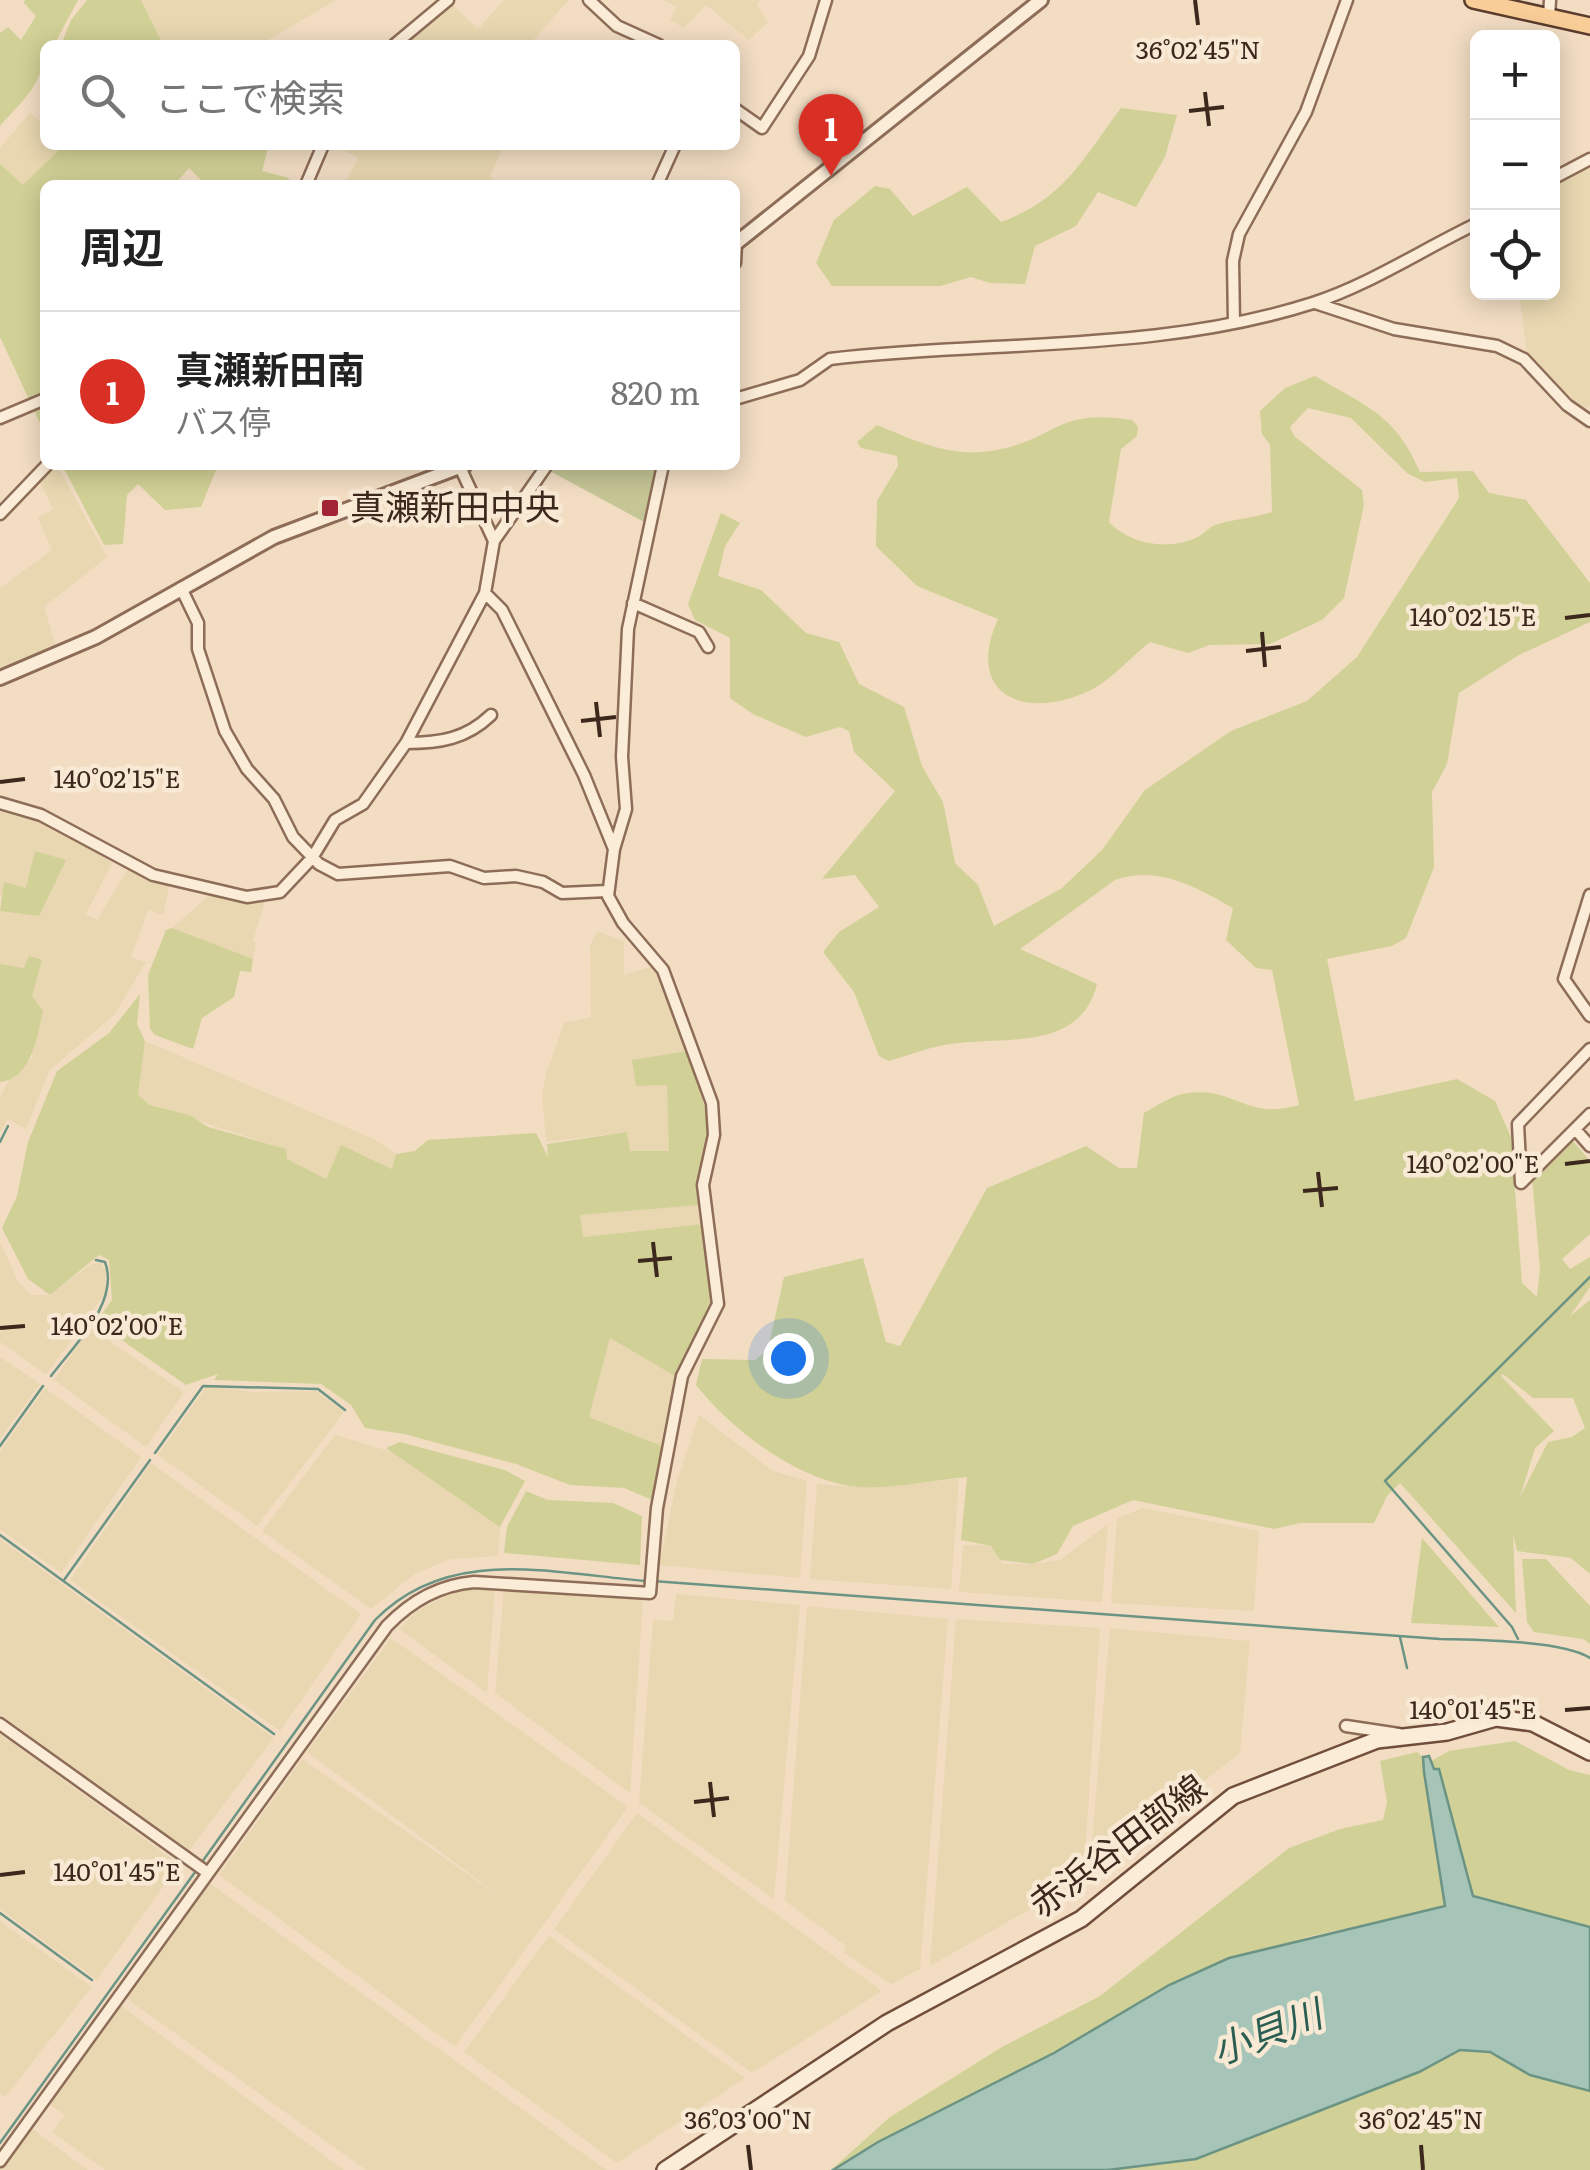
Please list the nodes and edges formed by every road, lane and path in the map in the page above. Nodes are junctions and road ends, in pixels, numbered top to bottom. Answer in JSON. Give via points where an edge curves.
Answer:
{"nodes":[{"id":1,"x":448,"y":0,"type":"edge"},
{"id":2,"x":589,"y":0,"type":"edge"},
{"id":3,"x":826,"y":0,"type":"edge"},
{"id":4,"x":1041,"y":0,"type":"edge"},
{"id":5,"x":1347,"y":0,"type":"edge"},
{"id":6,"x":1473,"y":0,"type":"edge"},
{"id":7,"x":1550,"y":8,"type":"edge"},
{"id":8,"x":1590,"y":26,"type":"edge"},
{"id":9,"x":400,"y":40,"type":"edge"},
{"id":10,"x":648,"y":40,"type":"edge"},
{"id":11,"x":740,"y":113,"type":"edge"},
{"id":12,"x":322,"y":150,"type":"edge"},
{"id":13,"x":673,"y":150,"type":"edge"},
{"id":14,"x":1590,"y":159,"type":"edge"},
{"id":15,"x":1560,"y":174,"type":"edge"},
{"id":16,"x":308,"y":180,"type":"edge"},
{"id":17,"x":659,"y":180,"type":"edge"},
{"id":18,"x":1470,"y":226,"type":"edge"},
{"id":19,"x":740,"y":240,"type":"edge"},
{"id":20,"x":1314,"y":302,"type":"junction"},
{"id":21,"x":1234,"y":323,"type":"junction"},
{"id":22,"x":740,"y":398,"type":"edge"},
{"id":23,"x":40,"y":402,"type":"edge"},
{"id":24,"x":0,"y":418,"type":"edge"},
{"id":25,"x":1590,"y":421,"type":"edge"},
{"id":26,"x":42,"y":470,"type":"edge"},
{"id":27,"x":452,"y":470,"type":"edge"},
{"id":28,"x":465,"y":470,"type":"edge"},
{"id":29,"x":544,"y":470,"type":"edge"},
{"id":30,"x":661,"y":470,"type":"edge"},
{"id":31,"x":0,"y":514,"type":"edge"},
{"id":32,"x":494,"y":541,"type":"junction"},
{"id":33,"x":181,"y":588,"type":"junction"},
{"id":34,"x":485,"y":593,"type":"junction"},
{"id":35,"x":633,"y":604,"type":"junction"},
{"id":36,"x":708,"y":647,"type":"dead end"},
{"id":37,"x":0,"y":678,"type":"edge"},
{"id":38,"x":491,"y":715,"type":"dead end"},
{"id":39,"x":406,"y":743,"type":"junction"},
{"id":40,"x":0,"y":803,"type":"edge"},
{"id":41,"x":614,"y":849,"type":"junction"},
{"id":42,"x":312,"y":858,"type":"junction"},
{"id":43,"x":607,"y":891,"type":"junction"},
{"id":44,"x":1589,"y":900,"type":"edge"},
{"id":45,"x":1590,"y":1016,"type":"edge"},
{"id":46,"x":1590,"y":1049,"type":"edge"},
{"id":47,"x":1590,"y":1114,"type":"edge"},
{"id":48,"x":1575,"y":1129,"type":"junction"},
{"id":49,"x":1590,"y":1146,"type":"edge"},
{"id":50,"x":0,"y":1724,"type":"edge"},
{"id":51,"x":1346,"y":1726,"type":"dead end"},
{"id":52,"x":1405,"y":1736,"type":"junction"},
{"id":53,"x":1590,"y":1752,"type":"edge"},
{"id":54,"x":205,"y":1872,"type":"junction"},
{"id":55,"x":0,"y":2161,"type":"edge"},
{"id":56,"x":665,"y":2170,"type":"edge"}],
"edges":[{"from":1,"to":9,"type":"street"},
{"from":2,"to":10,"type":"street","via":[[617,26]]},
{"from":3,"to":11,"type":"street","via":[[809,56],[762,128]]},
{"from":4,"to":19,"type":"street"},
{"from":5,"to":21,"type":"street","via":[[1306,112],[1240,234],[1233,260]]},
{"from":6,"to":7,"type":"main road"},
{"from":7,"to":8,"type":"main road"},
{"from":12,"to":16,"type":"street"},
{"from":13,"to":17,"type":"street"},
{"from":14,"to":15,"type":"street"},
{"from":18,"to":20,"type":"street"},
{"from":20,"to":21,"type":"street"},
{"from":20,"to":25,"type":"street","via":[[1394,329],[1496,346],[1524,359]]},
{"from":21,"to":22,"type":"street","via":[[1111,340],[830,359],[800,380]]},
{"from":23,"to":24,"type":"street"},
{"from":26,"to":31,"type":"street"},
{"from":27,"to":33,"type":"street","via":[[290,530]]},
{"from":28,"to":32,"type":"street"},
{"from":29,"to":32,"type":"street"},
{"from":30,"to":35,"type":"street"},
{"from":32,"to":34,"type":"street"},
{"from":33,"to":37,"type":"street","via":[[79,646]]},
{"from":33,"to":42,"type":"street","via":[[198,623],[198,649],[226,731]]},
{"from":34,"to":39,"type":"street"},
{"from":34,"to":41,"type":"street","via":[[502,610]]},
{"from":35,"to":36,"type":"street","via":[[698,632]]},
{"from":35,"to":41,"type":"street","via":[[622,757],[626,809]]},
{"from":38,"to":39,"type":"street","via":[[460,736]]},
{"from":39,"to":42,"type":"street","via":[[363,804],[335,820]]},
{"from":40,"to":42,"type":"street","via":[[41,816],[152,875],[247,896],[280,892]]},
{"from":41,"to":43,"type":"street"},
{"from":42,"to":43,"type":"street","via":[[338,874],[450,866],[484,878],[542,882],[562,893]]},
{"from":43,"to":54,"type":"street","via":[[623,923],[664,970],[715,1118],[702,1185],[718,1304],[682,1376],[650,1593],[474,1582],[448,1586],[408,1606]]},
{"from":44,"to":45,"type":"street","via":[[1564,979]]},
{"from":46,"to":48,"type":"street","via":[[1518,1124],[1521,1183]]},
{"from":47,"to":48,"type":"street"},
{"from":48,"to":49,"type":"street"},
{"from":50,"to":54,"type":"street"},
{"from":51,"to":52,"type":"street"},
{"from":52,"to":53,"type":"main road","name":"赤浜谷田部線","via":[[1514,1719]]},
{"from":52,"to":56,"type":"main road","name":"赤浜谷田部線","via":[[1377,1740],[1233,1796],[1081,1919],[888,2022]]},
{"from":54,"to":55,"type":"street"}]}
